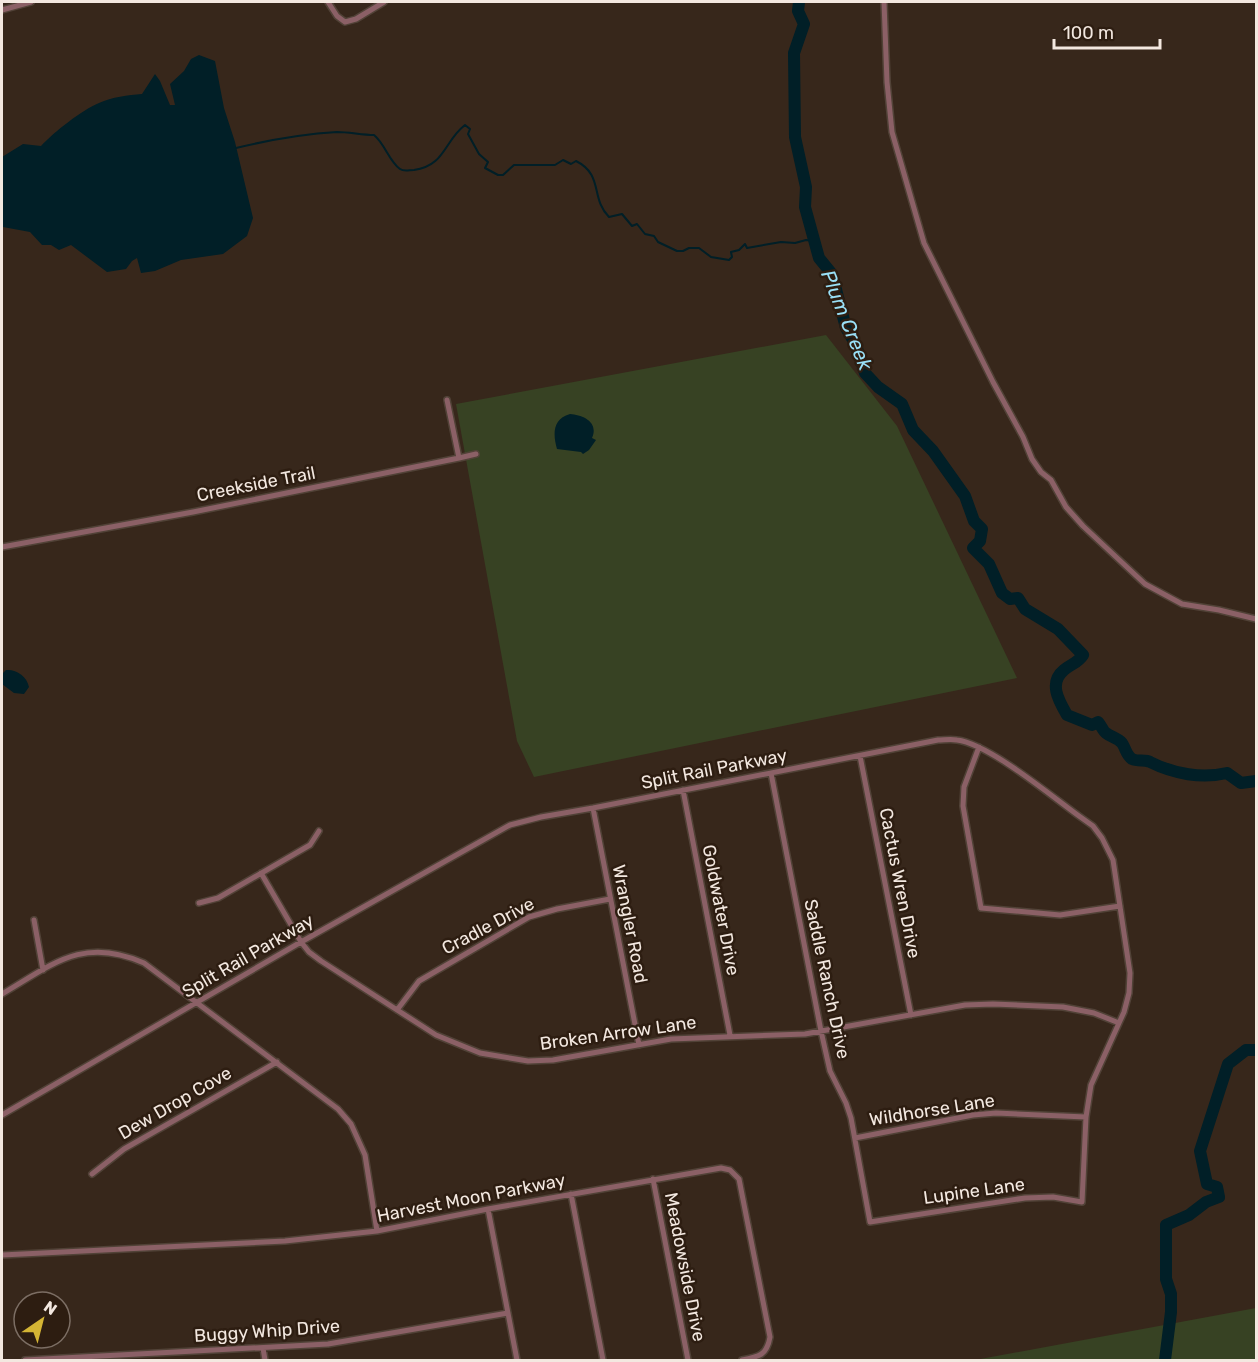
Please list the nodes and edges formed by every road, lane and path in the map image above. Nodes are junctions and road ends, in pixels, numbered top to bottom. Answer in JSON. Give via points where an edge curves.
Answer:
{"nodes":[{"id":1,"x":31,"y":2,"type":"edge"},
{"id":2,"x":328,"y":2,"type":"edge"},
{"id":3,"x":384,"y":2,"type":"edge"},
{"id":4,"x":884,"y":2,"type":"edge"},
{"id":5,"x":2,"y":10,"type":"edge"},
{"id":6,"x":447,"y":400,"type":"dead end"},
{"id":7,"x":476,"y":454,"type":"dead end"},
{"id":8,"x":459,"y":458,"type":"junction"},
{"id":9,"x":2,"y":547,"type":"edge"},
{"id":10,"x":1257,"y":619,"type":"edge"},
{"id":11,"x":979,"y":747,"type":"junction"},
{"id":12,"x":860,"y":756,"type":"junction"},
{"id":13,"x":771,"y":773,"type":"junction"},
{"id":14,"x":683,"y":790,"type":"junction"},
{"id":15,"x":593,"y":808,"type":"junction"},
{"id":16,"x":319,"y":831,"type":"dead end"},
{"id":17,"x":261,"y":873,"type":"junction"},
{"id":18,"x":610,"y":899,"type":"junction"},
{"id":19,"x":200,"y":903,"type":"dead end"},
{"id":20,"x":1120,"y":906,"type":"junction"},
{"id":21,"x":34,"y":920,"type":"dead end"},
{"id":22,"x":301,"y":942,"type":"junction"},
{"id":23,"x":43,"y":970,"type":"junction"},
{"id":24,"x":2,"y":994,"type":"edge"},
{"id":25,"x":198,"y":1003,"type":"junction"},
{"id":26,"x":396,"y":1010,"type":"junction"},
{"id":27,"x":911,"y":1015,"type":"junction"},
{"id":28,"x":1119,"y":1023,"type":"junction"},
{"id":29,"x":820,"y":1031,"type":"junction"},
{"id":30,"x":730,"y":1035,"type":"junction"},
{"id":31,"x":639,"y":1044,"type":"junction"},
{"id":32,"x":277,"y":1062,"type":"junction"},
{"id":33,"x":2,"y":1115,"type":"edge"},
{"id":34,"x":1086,"y":1117,"type":"junction"},
{"id":35,"x":855,"y":1138,"type":"junction"},
{"id":36,"x":92,"y":1174,"type":"dead end"},
{"id":37,"x":653,"y":1179,"type":"junction"},
{"id":38,"x":571,"y":1194,"type":"junction"},
{"id":39,"x":1082,"y":1202,"type":"joint"},
{"id":40,"x":488,"y":1209,"type":"junction"},
{"id":41,"x":870,"y":1222,"type":"joint"},
{"id":42,"x":377,"y":1231,"type":"junction"},
{"id":43,"x":2,"y":1255,"type":"edge"},
{"id":44,"x":508,"y":1312,"type":"junction"},
{"id":45,"x":263,"y":1348,"type":"junction"},
{"id":46,"x":168,"y":1352,"type":"junction"},
{"id":47,"x":73,"y":1359,"type":"edge"},
{"id":48,"x":25,"y":1360,"type":"edge"},
{"id":49,"x":169,"y":1360,"type":"edge"},
{"id":50,"x":265,"y":1360,"type":"edge"},
{"id":51,"x":517,"y":1360,"type":"edge"},
{"id":52,"x":603,"y":1360,"type":"edge"},
{"id":53,"x":688,"y":1360,"type":"edge"},
{"id":54,"x":742,"y":1360,"type":"edge"}],
"edges":[{"from":1,"to":5,"type":"street"},
{"from":2,"to":3,"type":"street","via":[[345,22]]},
{"from":4,"to":10,"type":"street","via":[[892,132],[924,243],[1032,459],[1083,526],[1145,584],[1182,604]]},
{"from":6,"to":8,"type":"street"},
{"from":7,"to":8,"type":"street","name":"Creekside Trail"},
{"from":8,"to":9,"type":"street","name":"Creekside Trail"},
{"from":11,"to":12,"type":"street","name":"Split Rail Parkway","via":[[956,740],[938,740]]},
{"from":11,"to":20,"type":"street","name":"Split Rail Parkway","via":[[1093,826],[1113,860]]},
{"from":11,"to":20,"type":"street","via":[[964,787],[963,806],[981,908],[1060,915]]},
{"from":12,"to":13,"type":"street","name":"Split Rail Parkway"},
{"from":12,"to":27,"type":"street","name":"Cactus Wren Drive"},
{"from":13,"to":14,"type":"street","name":"Split Rail Parkway"},
{"from":13,"to":29,"type":"street","name":"Saddle Ranch Drive"},
{"from":14,"to":15,"type":"street","name":"Split Rail Parkway"},
{"from":14,"to":30,"type":"street","name":"Goldwater Drive"},
{"from":15,"to":18,"type":"street","name":"Wrangler Road"},
{"from":15,"to":22,"type":"street","name":"Split Rail Parkway","via":[[510,825]]},
{"from":16,"to":17,"type":"street","via":[[310,845]]},
{"from":17,"to":19,"type":"street","via":[[218,898]]},
{"from":17,"to":22,"type":"street","name":"Broken Arrow Lane"},
{"from":18,"to":26,"type":"street","name":"Cradle Drive","via":[[529,917],[420,981]]},
{"from":18,"to":31,"type":"street","name":"Wrangler Road"},
{"from":20,"to":28,"type":"street","name":"Split Rail Parkway","via":[[1130,973],[1129,993]]},
{"from":21,"to":23,"type":"street"},
{"from":22,"to":25,"type":"street","name":"Split Rail Parkway"},
{"from":22,"to":26,"type":"street","name":"Broken Arrow Lane","via":[[321,962]]},
{"from":23,"to":24,"type":"street"},
{"from":23,"to":25,"type":"street","via":[[91,951],[124,954],[144,963]]},
{"from":25,"to":32,"type":"street"},
{"from":25,"to":33,"type":"street","name":"Split Rail Parkway"},
{"from":26,"to":31,"type":"street","name":"Broken Arrow Lane","via":[[458,1046],[505,1058],[553,1060]]},
{"from":27,"to":28,"type":"street","name":"Broken Arrow Lane","via":[[993,1004],[1063,1007]]},
{"from":27,"to":29,"type":"street","name":"Broken Arrow Lane"},
{"from":28,"to":34,"type":"street","name":"Split Rail Parkway","via":[[1091,1085]]},
{"from":29,"to":30,"type":"street","name":"Broken Arrow Lane"},
{"from":29,"to":35,"type":"street","name":"Saddle Ranch Drive"},
{"from":30,"to":31,"type":"street","name":"Broken Arrow Lane"},
{"from":32,"to":36,"type":"street","name":"Dew Drop Cove","via":[[124,1149]]},
{"from":32,"to":42,"type":"street","via":[[338,1109],[351,1124],[365,1155]]},
{"from":34,"to":35,"type":"street","name":"Wildhorse Lane","via":[[984,1114]]},
{"from":34,"to":39,"type":"street","name":"Split Rail Parkway"},
{"from":35,"to":41,"type":"street","name":"Saddle Ranch Drive"},
{"from":37,"to":38,"type":"street","name":"Harvest Moon Parkway"},
{"from":37,"to":53,"type":"street","name":"Meadowside Drive"},
{"from":37,"to":54,"type":"street","name":"Harvest Moon Parkway","via":[[721,1168],[739,1179],[770,1337],[761,1354]]},
{"from":38,"to":40,"type":"street","name":"Harvest Moon Parkway"},
{"from":38,"to":52,"type":"street"},
{"from":39,"to":41,"type":"street","name":"Lupine Lane","via":[[1025,1198]]},
{"from":40,"to":42,"type":"street","name":"Harvest Moon Parkway"},
{"from":40,"to":44,"type":"street"},
{"from":42,"to":43,"type":"street","name":"Harvest Moon Parkway","via":[[285,1241]]},
{"from":44,"to":45,"type":"street","name":"Buggy Whip Drive","via":[[328,1344]]},
{"from":44,"to":51,"type":"street"},
{"from":45,"to":46,"type":"street","name":"Buggy Whip Drive"},
{"from":45,"to":50,"type":"street"},
{"from":46,"to":47,"type":"street","name":"Buggy Whip Drive"},
{"from":46,"to":49,"type":"street"},
{"from":47,"to":48,"type":"street","name":"Buggy Whip Drive"}]}
